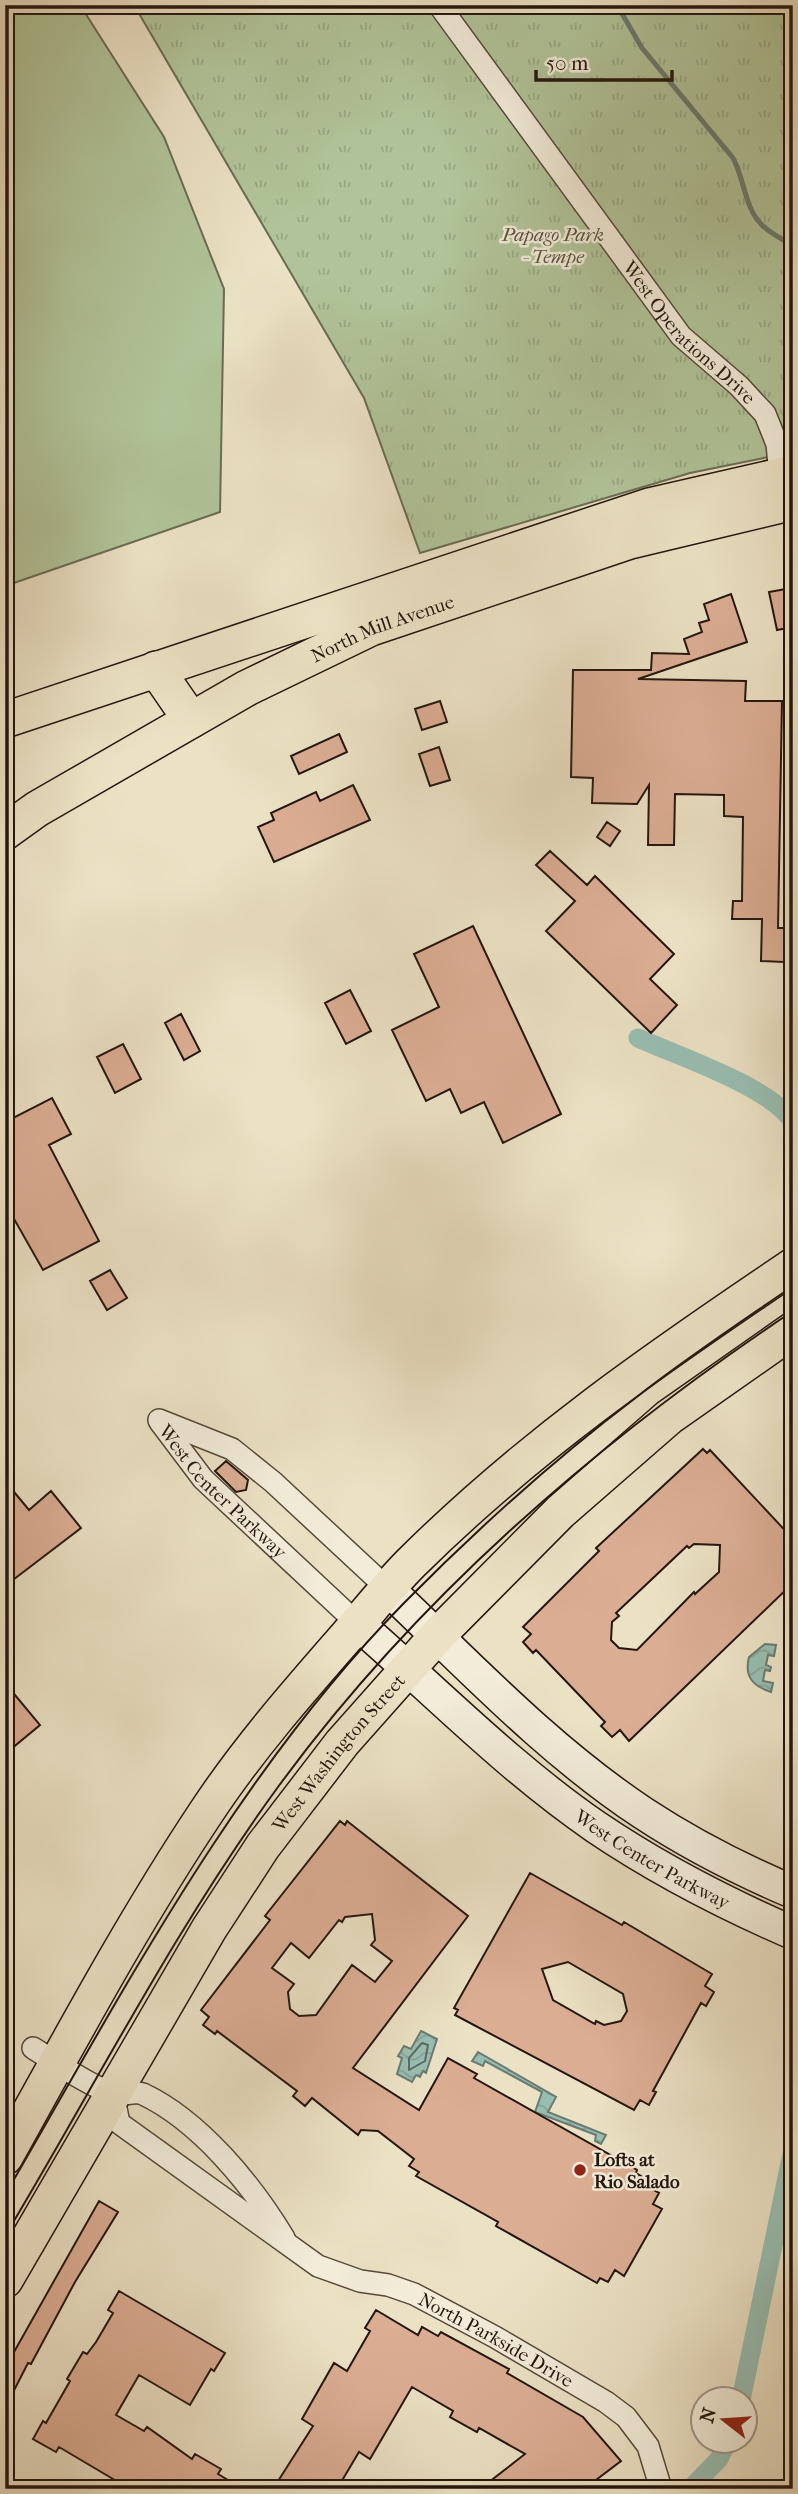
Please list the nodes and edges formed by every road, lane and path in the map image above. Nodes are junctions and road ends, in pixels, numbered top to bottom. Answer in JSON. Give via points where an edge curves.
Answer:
{"nodes":[{"id":1,"x":439,"y":5,"type":"edge"},
{"id":2,"x":787,"y":489,"type":"edge"},
{"id":3,"x":156,"y":669,"type":"junction"},
{"id":4,"x":5,"y":720,"type":"edge"},
{"id":5,"x":191,"y":720,"type":"junction"},
{"id":6,"x":5,"y":832,"type":"edge"},
{"id":7,"x":793,"y":1266,"type":"edge"},
{"id":8,"x":793,"y":1330,"type":"edge"},
{"id":9,"x":388,"y":1589,"type":"junction"},
{"id":10,"x":358,"y":1624,"type":"junction"},
{"id":11,"x":437,"y":1636,"type":"junction"},
{"id":12,"x":408,"y":1667,"type":"junction"},
{"id":13,"x":780,"y":1886,"type":"edge"},
{"id":14,"x":793,"y":1933,"type":"edge"},
{"id":15,"x":45,"y":2055,"type":"junction"},
{"id":16,"x":113,"y":2094,"type":"junction"},
{"id":17,"x":5,"y":2157,"type":"edge"},
{"id":18,"x":287,"y":2244,"type":"junction"},
{"id":19,"x":5,"y":2280,"type":"edge"},
{"id":20,"x":660,"y":2482,"type":"edge"}],
"edges":[{"from":1,"to":2,"type":"street","name":"West Operations Drive","via":[[681,336],[765,414]]},
{"from":2,"to":3,"type":"main road","name":"North Mill Avenue","via":[[649,506]]},
{"from":2,"to":5,"type":"main road","name":"North Mill Avenue","via":[[371,628]]},
{"from":3,"to":4,"type":"main road","name":"North Mill Avenue"},
{"from":3,"to":5,"type":"main road"},
{"from":5,"to":6,"type":"main road","name":"North Mill Avenue"},
{"from":7,"to":9,"type":"main road","via":[[563,1427],[470,1508]]},
{"from":8,"to":11,"type":"main road","name":"West Washington Street","via":[[669,1417],[560,1512]]},
{"from":9,"to":10,"type":"main road"},
{"from":9,"to":10,"type":"street","name":"West Center Parkway","via":[[232,1449],[159,1420],[203,1479]]},
{"from":9,"to":11,"type":"street","name":"West Center Parkway"},
{"from":10,"to":12,"type":"street","name":"West Center Parkway"},
{"from":10,"to":15,"type":"main road","via":[[209,1808]]},
{"from":11,"to":12,"type":"main road","name":"West Washington Street"},
{"from":11,"to":13,"type":"street","name":"West Center Parkway","via":[[552,1742],[633,1806],[693,1843]]},
{"from":12,"to":14,"type":"street","name":"West Center Parkway","via":[[511,1761],[596,1826],[693,1886]]},
{"from":12,"to":16,"type":"main road","name":"West Washington Street","via":[[342,1743],[264,1846],[209,1929]]},
{"from":15,"to":16,"type":"street","name":"North Parkside Drive"},
{"from":15,"to":17,"type":"main road"},
{"from":16,"to":18,"type":"street","name":"North Parkside Drive","via":[[119,2123]]},
{"from":16,"to":18,"type":"street","name":"North Parkside Drive","via":[[140,2092],[195,2131],[265,2206]]},
{"from":16,"to":19,"type":"main road","name":"West Washington Street"},
{"from":18,"to":20,"type":"street","name":"North Parkside Drive","via":[[327,2270],[388,2285],[433,2303],[606,2402],[638,2430]]}]}
